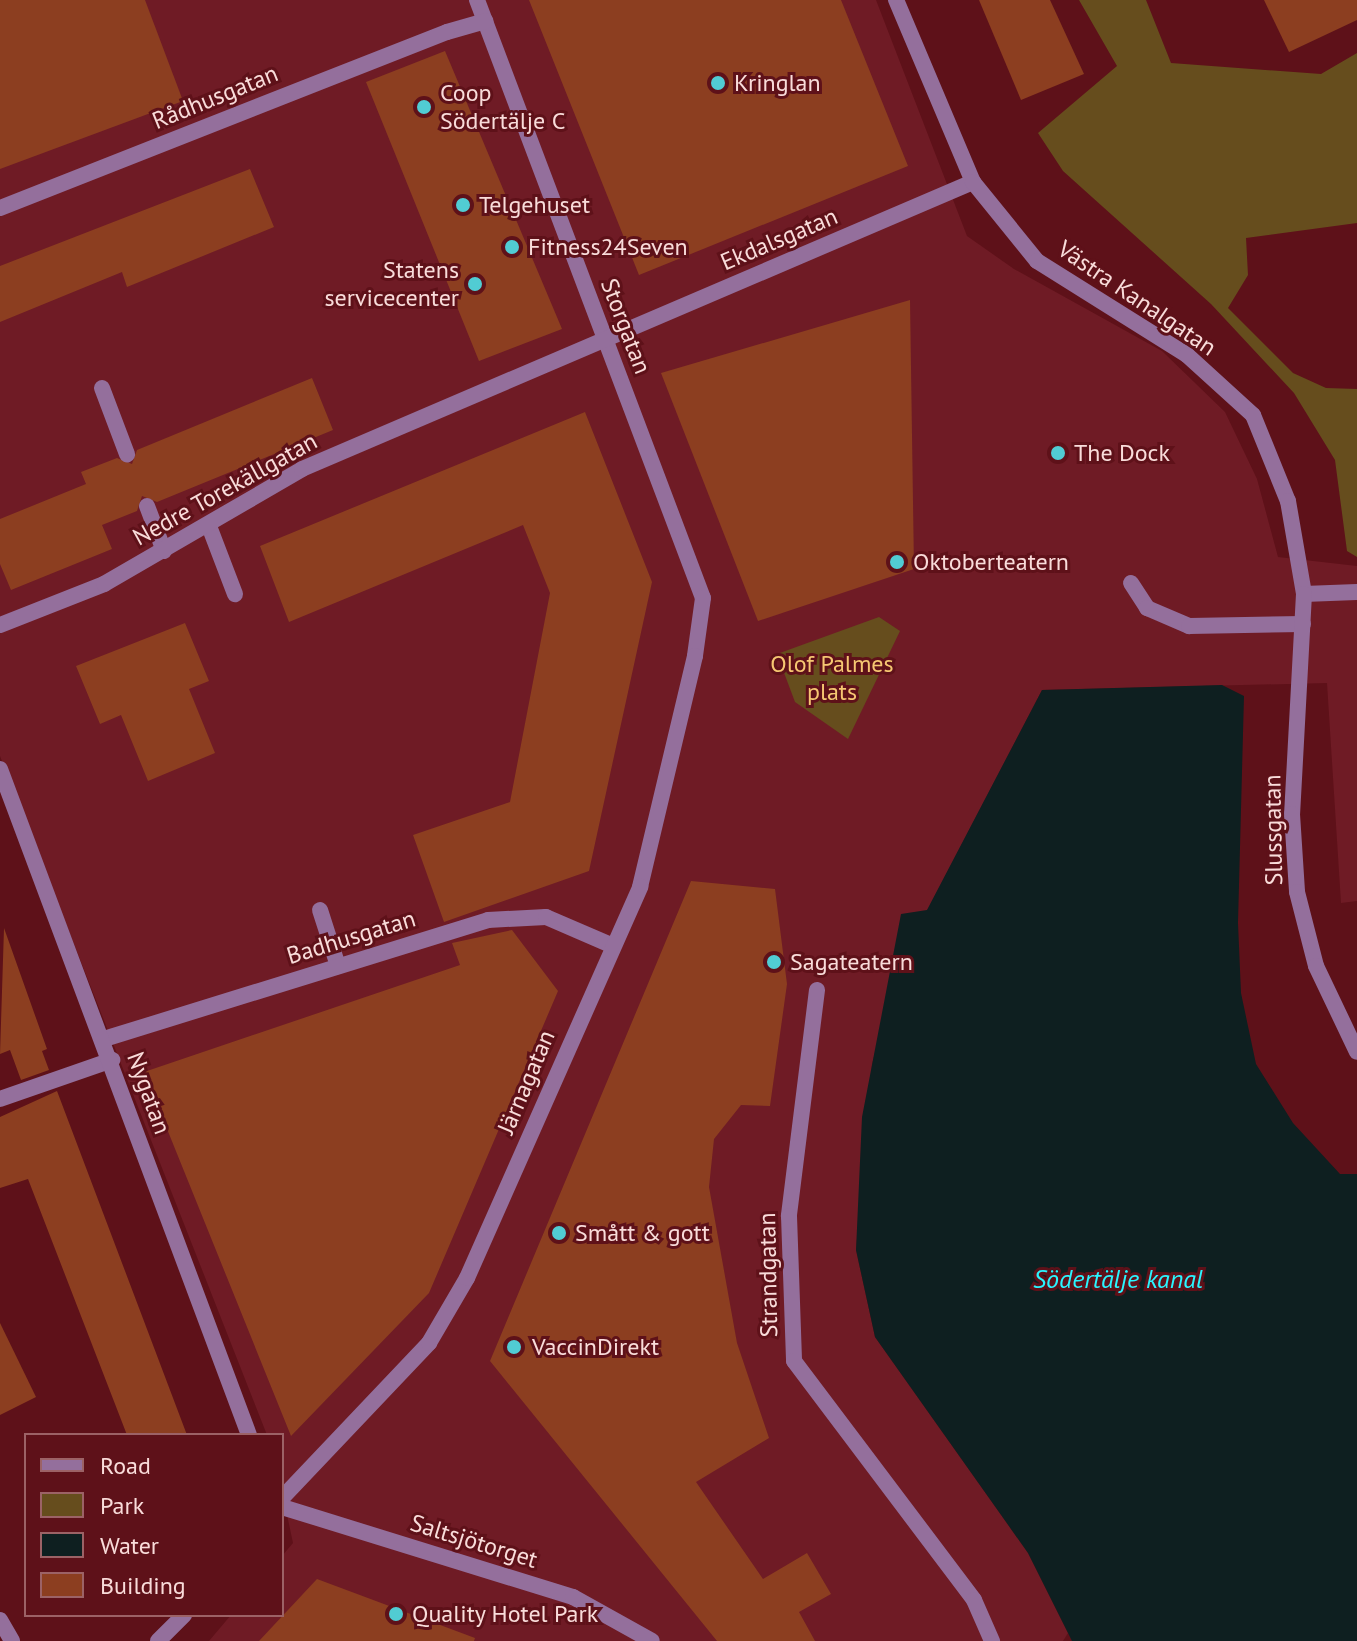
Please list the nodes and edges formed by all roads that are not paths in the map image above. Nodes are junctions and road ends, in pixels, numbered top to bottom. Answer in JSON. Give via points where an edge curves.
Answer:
{"nodes":[{"id":1,"x":477,"y":0,"type":"edge"},
{"id":2,"x":896,"y":0,"type":"edge"},
{"id":3,"x":485,"y":21,"type":"junction"},
{"id":4,"x":973,"y":182,"type":"junction"},
{"id":5,"x":0,"y":208,"type":"edge"},
{"id":6,"x":605,"y":339,"type":"junction"},
{"id":7,"x":102,"y":388,"type":"dead end"},
{"id":8,"x":127,"y":454,"type":"dead end"},
{"id":9,"x":147,"y":506,"type":"dead end"},
{"id":10,"x":209,"y":526,"type":"junction"},
{"id":11,"x":164,"y":551,"type":"junction"},
{"id":12,"x":1131,"y":583,"type":"dead end"},
{"id":13,"x":1357,"y":592,"type":"edge"},
{"id":14,"x":235,"y":594,"type":"dead end"},
{"id":15,"x":1304,"y":594,"type":"junction"},
{"id":16,"x":1303,"y":624,"type":"junction"},
{"id":17,"x":0,"y":625,"type":"edge"},
{"id":18,"x":701,"y":626,"type":"joint"},
{"id":19,"x":0,"y":769,"type":"edge"},
{"id":20,"x":320,"y":910,"type":"dead end"},
{"id":21,"x":611,"y":945,"type":"junction"},
{"id":22,"x":338,"y":966,"type":"junction"},
{"id":23,"x":817,"y":990,"type":"dead end"},
{"id":24,"x":104,"y":1039,"type":"junction"},
{"id":25,"x":1357,"y":1052,"type":"edge"},
{"id":26,"x":112,"y":1060,"type":"junction"},
{"id":27,"x":0,"y":1099,"type":"edge"},
{"id":28,"x":248,"y":1433,"type":"edge"},
{"id":29,"x":284,"y":1496,"type":"edge"},
{"id":30,"x":284,"y":1508,"type":"edge"},
{"id":31,"x":182,"y":1617,"type":"edge"},
{"id":32,"x":0,"y":1620,"type":"edge"},
{"id":33,"x":649,"y":1637,"type":"edge"},
{"id":34,"x":12,"y":1641,"type":"edge"},
{"id":35,"x":158,"y":1641,"type":"edge"},
{"id":36,"x":992,"y":1641,"type":"edge"}],
"edges":[{"from":1,"to":3,"type":"street","name":"Storgatan"},
{"from":2,"to":4,"type":"street","name":"Västra Kanalgatan"},
{"from":3,"to":5,"type":"street","name":"Rådhusgatan"},
{"from":3,"to":6,"type":"street","name":"Storgatan"},
{"from":4,"to":6,"type":"street","name":"Ekdalsgatan"},
{"from":4,"to":15,"type":"street","name":"Västra Kanalgatan","via":[[1037,261],[1187,355],[1253,415],[1288,501]]},
{"from":6,"to":10,"type":"street","name":"Nedre Torekällgatan","via":[[302,469]]},
{"from":6,"to":18,"type":"street","name":"Storgatan","via":[[693,566],[703,598]]},
{"from":7,"to":8,"type":"street"},
{"from":9,"to":11,"type":"street"},
{"from":10,"to":11,"type":"street","name":"Nedre Torekällgatan"},
{"from":10,"to":14,"type":"street"},
{"from":11,"to":17,"type":"street","name":"Nedre Torekällgatan"},
{"from":12,"to":16,"type":"street","via":[[1147,608],[1189,626]]},
{"from":13,"to":15,"type":"street"},
{"from":15,"to":16,"type":"street","name":"Slussgatan"},
{"from":16,"to":25,"type":"street","name":"Slussgatan","via":[[1292,814],[1297,892],[1316,966]]},
{"from":18,"to":21,"type":"street","name":"Järnagatan","via":[[640,887]]},
{"from":19,"to":24,"type":"street","name":"Nygatan"},
{"from":20,"to":22,"type":"street"},
{"from":21,"to":22,"type":"street","name":"Badhusgatan","via":[[546,917],[488,920]]},
{"from":21,"to":29,"type":"street","name":"Järnagatan","via":[[467,1278],[429,1343]]},
{"from":22,"to":24,"type":"street","name":"Badhusgatan"},
{"from":23,"to":36,"type":"street","name":"Strandgatan","via":[[789,1216],[794,1361],[974,1600]]},
{"from":24,"to":26,"type":"street","name":"Nygatan"},
{"from":26,"to":27,"type":"street"},
{"from":26,"to":28,"type":"street","name":"Nygatan"},
{"from":30,"to":33,"type":"street","name":"Saltsjötorget","via":[[573,1597]]},
{"from":31,"to":35,"type":"street"},
{"from":32,"to":34,"type":"street"}]}
